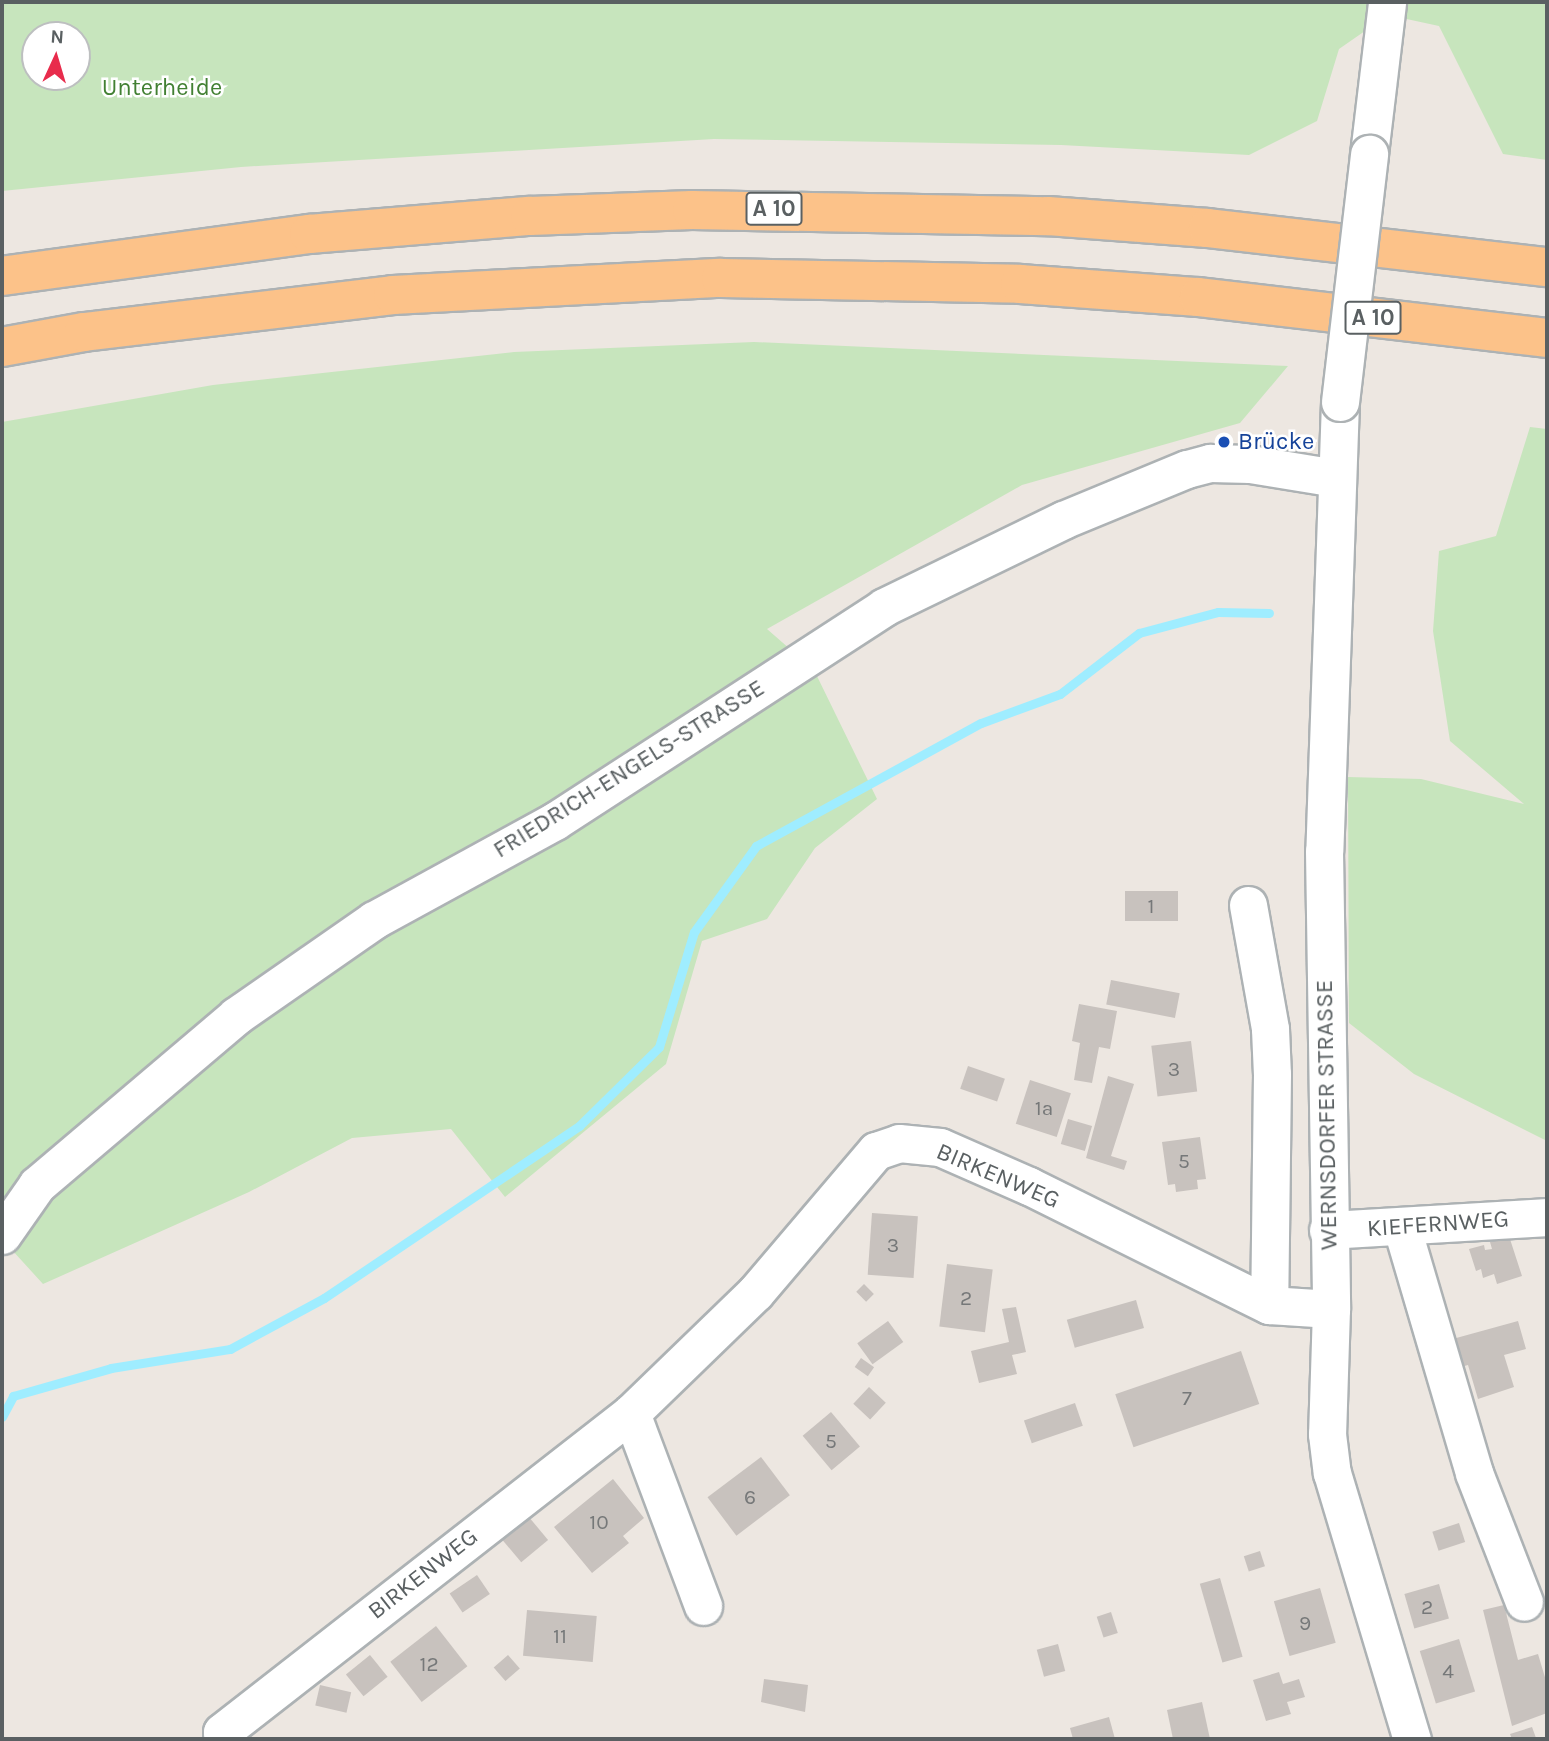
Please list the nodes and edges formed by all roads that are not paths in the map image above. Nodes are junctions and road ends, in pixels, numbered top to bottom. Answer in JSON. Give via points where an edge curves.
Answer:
{"nodes":[{"id":1,"x":1387,"y":2,"type":"edge"},
{"id":2,"x":1547,"y":267,"type":"edge"},
{"id":3,"x":2,"y":276,"type":"edge"},
{"id":4,"x":1547,"y":338,"type":"edge"},
{"id":5,"x":2,"y":347,"type":"edge"},
{"id":6,"x":1336,"y":478,"type":"junction"},
{"id":7,"x":1248,"y":905,"type":"dead end"},
{"id":8,"x":1547,"y":1217,"type":"edge"},
{"id":9,"x":1402,"y":1228,"type":"junction"},
{"id":10,"x":1328,"y":1230,"type":"junction"},
{"id":11,"x":2,"y":1235,"type":"edge"},
{"id":12,"x":1269,"y":1305,"type":"junction"},
{"id":13,"x":1331,"y":1309,"type":"junction"},
{"id":14,"x":631,"y":1413,"type":"junction"},
{"id":15,"x":1524,"y":1602,"type":"dead end"},
{"id":16,"x":703,"y":1606,"type":"dead end"},
{"id":17,"x":223,"y":1739,"type":"edge"},
{"id":18,"x":1412,"y":1739,"type":"edge"}],
"edges":[{"from":1,"to":6,"type":"street","name":"WERNSDORFER STRASSE","bridge":true,"via":[[1340,402]]},
{"from":2,"to":3,"type":"highway","number":"A 10","via":[[1208,228],[1061,217],[705,209],[530,216],[309,234]]},
{"from":4,"to":5,"type":"highway","number":"A 10","via":[[1199,297],[1020,284],[721,278],[393,295],[84,332]]},
{"from":6,"to":10,"type":"street","name":"WERNSDORFER STRASSE","via":[[1324,851]]},
{"from":6,"to":11,"type":"street","name":"FRIEDRICH-ENGELS-STRASSE","via":[[1250,464],[1210,463],[1186,469],[1063,520],[884,607],[555,821],[374,920],[236,1016],[37,1185]]},
{"from":7,"to":12,"type":"street","via":[[1270,1029]]},
{"from":8,"to":9,"type":"street","name":"KIEFERNWEG"},
{"from":9,"to":10,"type":"street","name":"KIEFERNWEG"},
{"from":9,"to":15,"type":"street","via":[[1474,1473]]},
{"from":10,"to":13,"type":"street","name":"WERNSDORFER STRASSE"},
{"from":12,"to":13,"type":"street","name":"BIRKENWEG"},
{"from":12,"to":14,"type":"street","name":"BIRKENWEG","via":[[1017,1180],[940,1147],[899,1143],[876,1151],[755,1293]]},
{"from":13,"to":18,"type":"street","name":"WERNSDORFER STRASSE","via":[[1327,1434],[1332,1473]]},
{"from":14,"to":16,"type":"street"},
{"from":14,"to":17,"type":"street","name":"BIRKENWEG","via":[[222,1732]]}]}
